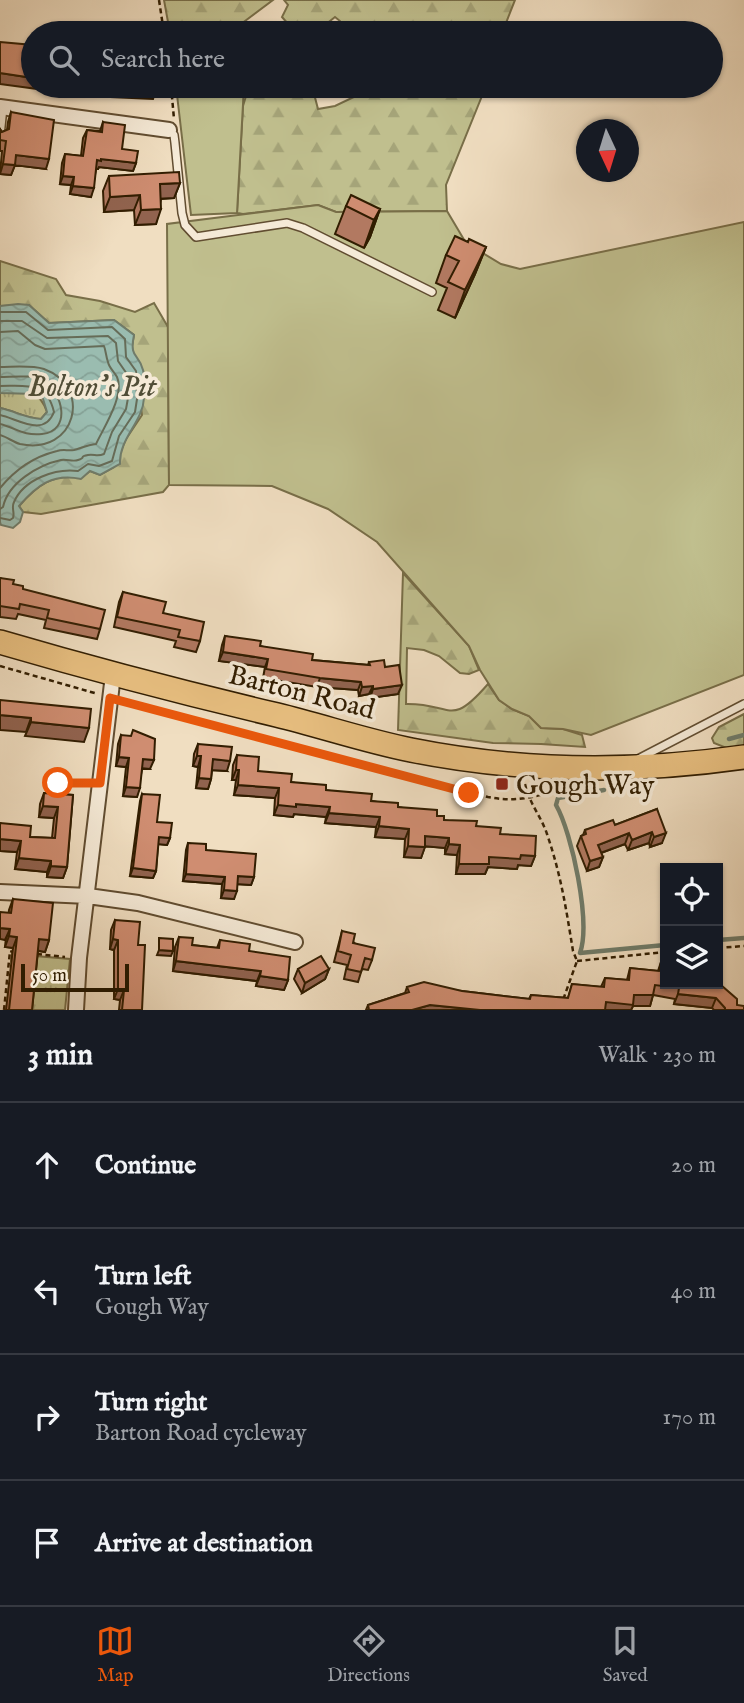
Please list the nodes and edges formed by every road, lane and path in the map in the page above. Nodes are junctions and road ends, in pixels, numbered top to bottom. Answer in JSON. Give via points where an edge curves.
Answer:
{"nodes":[{"id":1,"x":159,"y":0,"type":"edge"},
{"id":2,"x":162,"y":21,"type":"edge"},
{"id":3,"x":172,"y":98,"type":"edge"},
{"id":4,"x":2,"y":107,"type":"edge"},
{"id":5,"x":169,"y":130,"type":"junction"},
{"id":6,"x":0,"y":136,"type":"edge"},
{"id":7,"x":432,"y":292,"type":"dead end"},
{"id":8,"x":0,"y":642,"type":"edge"},
{"id":9,"x":0,"y":666,"type":"edge"},
{"id":10,"x":111,"y":687,"type":"junction"},
{"id":11,"x":744,"y":704,"type":"edge"},
{"id":12,"x":744,"y":757,"type":"edge"},
{"id":13,"x":522,"y":766,"type":"junction"},
{"id":14,"x":622,"y":768,"type":"junction"},
{"id":15,"x":58,"y":783,"type":"dead end"},
{"id":16,"x":100,"y":783,"type":"junction"},
{"id":17,"x":469,"y":793,"type":"dead end"},
{"id":18,"x":0,"y":892,"type":"edge"},
{"id":19,"x":88,"y":895,"type":"junction"},
{"id":20,"x":295,"y":942,"type":"dead end"},
{"id":21,"x":744,"y":946,"type":"edge"},
{"id":22,"x":723,"y":948,"type":"edge"},
{"id":23,"x":17,"y":952,"type":"edge"},
{"id":24,"x":660,"y":953,"type":"edge"},
{"id":25,"x":36,"y":954,"type":"edge"},
{"id":26,"x":79,"y":958,"type":"junction"},
{"id":27,"x":577,"y":961,"type":"junction"},
{"id":28,"x":4,"y":1010,"type":"edge"},
{"id":29,"x":76,"y":1010,"type":"edge"},
{"id":30,"x":559,"y":1010,"type":"edge"}],
"edges":[{"from":1,"to":2,"type":"path"},
{"from":3,"to":5,"type":"path","via":[[174,125]]},
{"from":4,"to":5,"type":"street"},
{"from":4,"to":6,"type":"lane"},
{"from":5,"to":7,"type":"lane","via":[[175,142],[181,213],[196,237],[287,223]]},
{"from":8,"to":10,"type":"main road","name":"Barton Road"},
{"from":9,"to":10,"type":"path"},
{"from":10,"to":13,"type":"main road","name":"Barton Road","via":[[409,750]]},
{"from":10,"to":16,"type":"street"},
{"from":10,"to":17,"type":"path"},
{"from":11,"to":14,"type":"lane"},
{"from":12,"to":14,"type":"main road","name":"Barton Road"},
{"from":13,"to":14,"type":"main road","name":"Barton Road"},
{"from":13,"to":27,"type":"path","via":[[528,798],[545,829],[561,878]]},
{"from":15,"to":16,"type":"path"},
{"from":16,"to":19,"type":"street"},
{"from":18,"to":19,"type":"street"},
{"from":19,"to":20,"type":"street","via":[[274,931]]},
{"from":19,"to":26,"type":"street"},
{"from":21,"to":22,"type":"path"},
{"from":23,"to":28,"type":"path","via":[[10,951]]},
{"from":24,"to":27,"type":"path"},
{"from":25,"to":26,"type":"path"},
{"from":26,"to":29,"type":"street"},
{"from":27,"to":30,"type":"path"}]}
